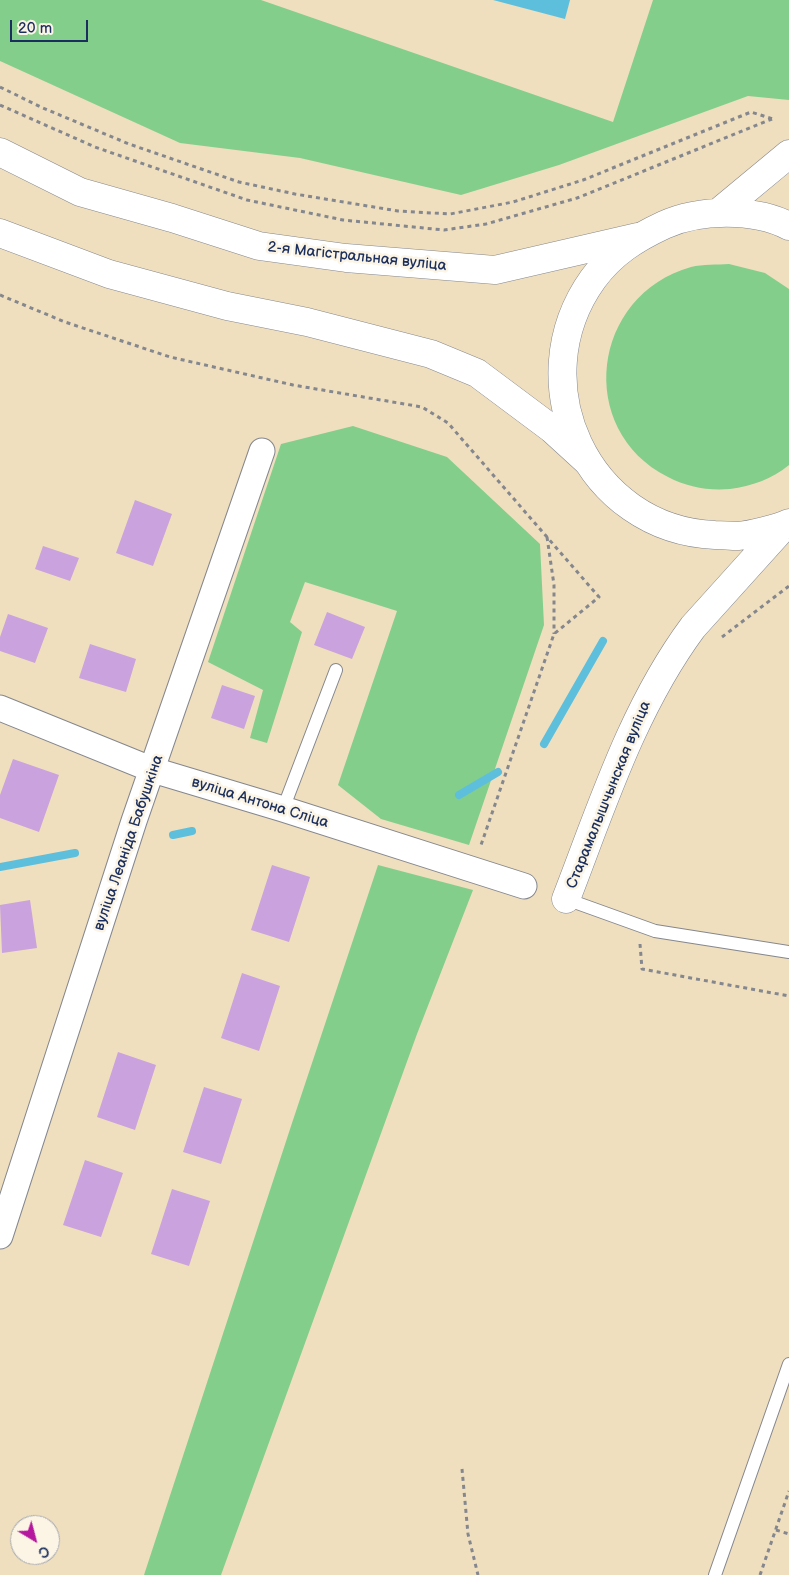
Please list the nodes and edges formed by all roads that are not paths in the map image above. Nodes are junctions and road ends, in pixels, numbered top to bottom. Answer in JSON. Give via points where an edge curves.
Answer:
{"nodes":[{"id":1,"x":0,"y":152,"type":"edge"},
{"id":2,"x":789,"y":154,"type":"edge"},
{"id":3,"x":719,"y":212,"type":"junction"},
{"id":4,"x":789,"y":226,"type":"edge"},
{"id":5,"x":0,"y":233,"type":"edge"},
{"id":6,"x":638,"y":237,"type":"junction"},
{"id":7,"x":262,"y":451,"type":"dead end"},
{"id":8,"x":587,"y":461,"type":"junction"},
{"id":9,"x":787,"y":524,"type":"edge"},
{"id":10,"x":336,"y":670,"type":"dead end"},
{"id":11,"x":0,"y":708,"type":"edge"},
{"id":12,"x":153,"y":770,"type":"junction"},
{"id":13,"x":283,"y":809,"type":"junction"},
{"id":14,"x":524,"y":886,"type":"dead end"},
{"id":15,"x":566,"y":899,"type":"joint"},
{"id":16,"x":789,"y":952,"type":"edge"},
{"id":17,"x":0,"y":1236,"type":"edge"},
{"id":18,"x":789,"y":1364,"type":"edge"},
{"id":19,"x":715,"y":1575,"type":"edge"}],
"edges":[{"from":1,"to":6,"type":"main road","name":"2-я Магістральная вуліца","via":[[80,192],[259,246],[346,258],[495,270]]},
{"from":2,"to":3,"type":"main road","name":"Старамалышчынская вуліца"},
{"from":3,"to":4,"type":"main road","name":"Старамалышчынская вуліца","via":[[753,215]]},
{"from":3,"to":6,"type":"main road","name":"Старамалышчынская вуліца","via":[[678,219]]},
{"from":5,"to":8,"type":"main road","via":[[109,274],[431,354],[477,373],[552,429]]},
{"from":6,"to":8,"type":"main road","name":"Старамалышчынская вуліца","via":[[593,279],[576,308],[566,340],[562,386],[568,419]]},
{"from":7,"to":12,"type":"street","name":"вуліца Леаніда Бабушкіна"},
{"from":8,"to":9,"type":"main road","name":"Старамалышчынская вуліца","via":[[612,492],[634,510],[660,524],[696,534],[739,536]]},
{"from":9,"to":15,"type":"main road","name":"Старамалышчынская вуліца","via":[[693,627],[644,704]]},
{"from":10,"to":13,"type":"lane"},
{"from":11,"to":12,"type":"street","name":"вуліца Антона Сліца"},
{"from":12,"to":13,"type":"street","name":"вуліца Антона Сліца"},
{"from":12,"to":17,"type":"street","name":"вуліца Леаніда Бабушкіна"},
{"from":13,"to":14,"type":"street","name":"вуліца Антона Сліца"},
{"from":15,"to":16,"type":"lane","via":[[655,931]]},
{"from":18,"to":19,"type":"lane"}]}
